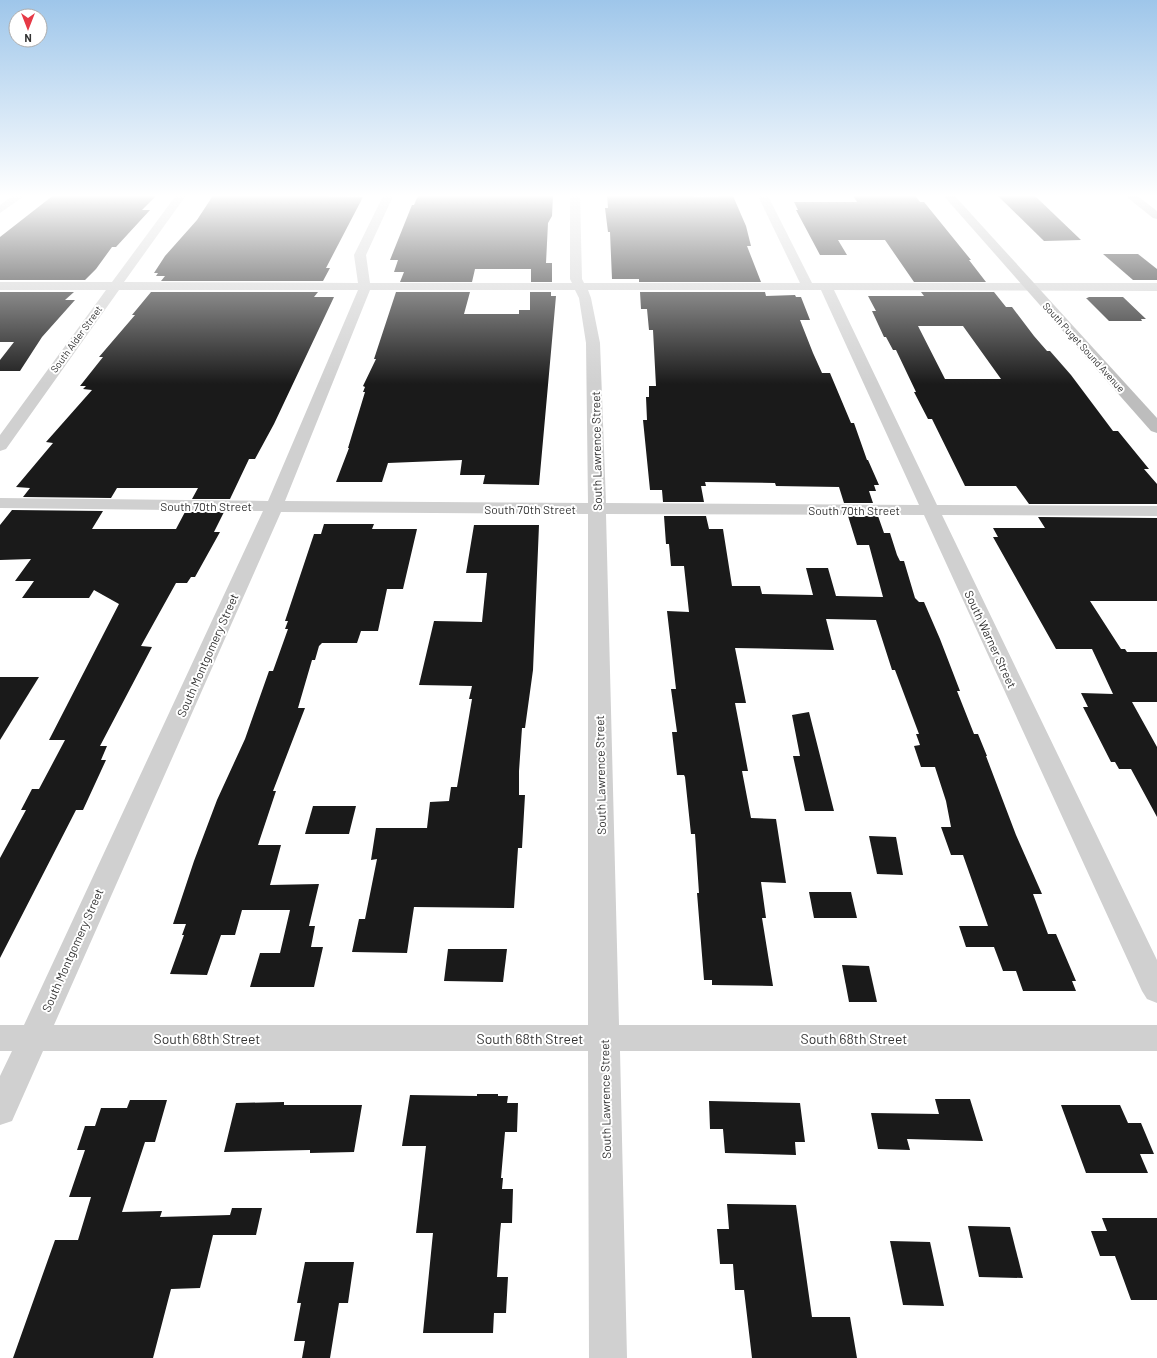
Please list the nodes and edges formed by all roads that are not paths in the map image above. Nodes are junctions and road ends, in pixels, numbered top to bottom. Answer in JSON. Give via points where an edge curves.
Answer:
{"nodes":[{"id":1,"x":135,"y":257,"type":"edge"},
{"id":2,"x":360,"y":257,"type":"edge"},
{"id":3,"x":575,"y":257,"type":"edge"},
{"id":4,"x":799,"y":257,"type":"edge"},
{"id":5,"x":1004,"y":257,"type":"edge"},
{"id":6,"x":0,"y":286,"type":"edge"},
{"id":7,"x":114,"y":286,"type":"junction"},
{"id":8,"x":365,"y":287,"type":"junction"},
{"id":9,"x":579,"y":287,"type":"junction"},
{"id":10,"x":817,"y":287,"type":"junction"},
{"id":11,"x":1157,"y":287,"type":"edge"},
{"id":12,"x":1031,"y":288,"type":"junction"},
{"id":13,"x":1157,"y":428,"type":"edge"},
{"id":14,"x":0,"y":446,"type":"edge"},
{"id":15,"x":0,"y":504,"type":"edge"},
{"id":16,"x":274,"y":507,"type":"junction"},
{"id":17,"x":597,"y":509,"type":"junction"},
{"id":18,"x":930,"y":510,"type":"junction"},
{"id":19,"x":1157,"y":511,"type":"edge"},
{"id":20,"x":1157,"y":991,"type":"edge"},
{"id":21,"x":0,"y":1038,"type":"edge"},
{"id":22,"x":33,"y":1038,"type":"junction"},
{"id":23,"x":604,"y":1038,"type":"junction"},
{"id":24,"x":1157,"y":1038,"type":"edge"},
{"id":25,"x":0,"y":1111,"type":"edge"},
{"id":26,"x":608,"y":1358,"type":"edge"}],
"edges":[{"from":1,"to":7,"type":"street","name":"South Alder Street"},
{"from":2,"to":8,"type":"street"},
{"from":3,"to":9,"type":"street","name":"South Lawrence Street","via":[[576,279]]},
{"from":4,"to":10,"type":"street","name":"South Warner Street"},
{"from":5,"to":12,"type":"street","name":"South Puget Sound Avenue"},
{"from":6,"to":7,"type":"street"},
{"from":7,"to":8,"type":"street"},
{"from":7,"to":14,"type":"street","name":"South Alder Street"},
{"from":8,"to":9,"type":"street"},
{"from":8,"to":16,"type":"street","name":"South Montgomery Street"},
{"from":9,"to":10,"type":"street"},
{"from":9,"to":17,"type":"street","name":"South Lawrence Street","via":[[585,298],[593,343]]},
{"from":10,"to":12,"type":"street"},
{"from":10,"to":18,"type":"street","name":"South Warner Street"},
{"from":11,"to":12,"type":"street"},
{"from":12,"to":13,"type":"street","name":"South Puget Sound Avenue"},
{"from":15,"to":16,"type":"street","name":"South 70th Street"},
{"from":16,"to":17,"type":"street","name":"South 70th Street"},
{"from":16,"to":22,"type":"street","name":"South Montgomery Street"},
{"from":17,"to":18,"type":"street","name":"South 70th Street"},
{"from":17,"to":23,"type":"street","name":"South Lawrence Street"},
{"from":18,"to":19,"type":"street","name":"South 70th Street"},
{"from":18,"to":20,"type":"street","name":"South Warner Street"},
{"from":21,"to":22,"type":"street","name":"South 68th Street"},
{"from":22,"to":23,"type":"street","name":"South 68th Street"},
{"from":22,"to":25,"type":"street","name":"South Montgomery Street"},
{"from":23,"to":24,"type":"street","name":"South 68th Street"},
{"from":23,"to":26,"type":"street","name":"South Lawrence Street"}]}
